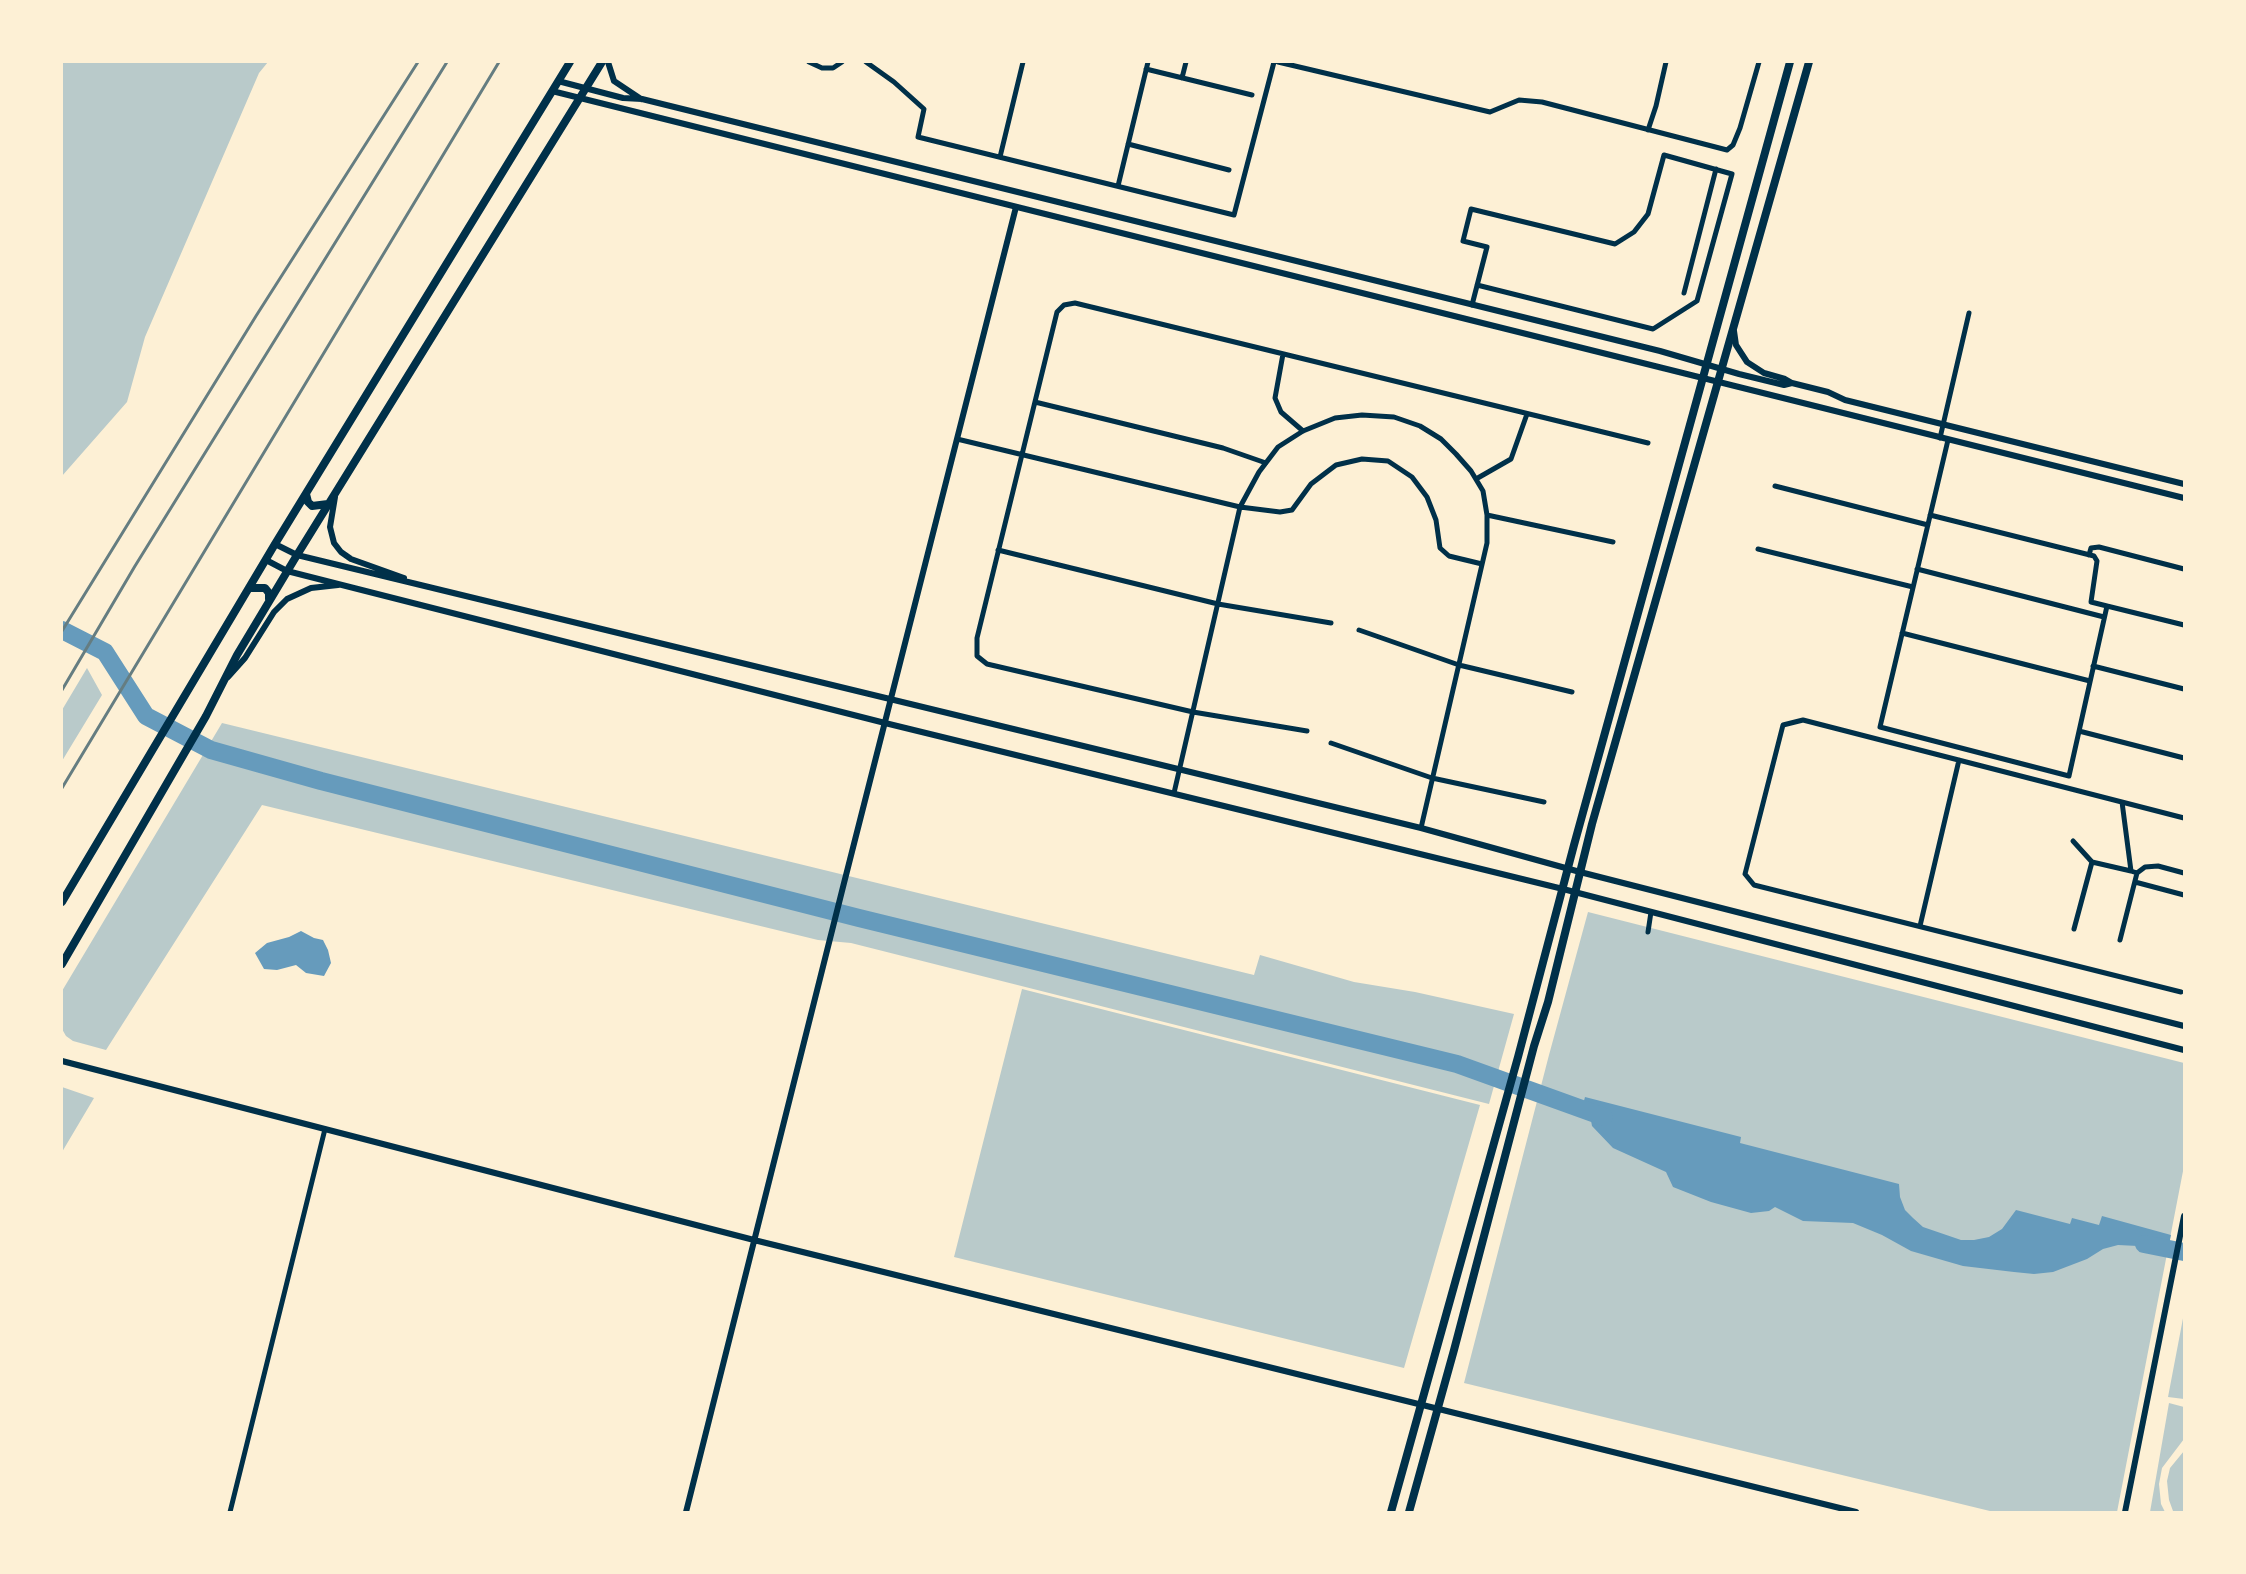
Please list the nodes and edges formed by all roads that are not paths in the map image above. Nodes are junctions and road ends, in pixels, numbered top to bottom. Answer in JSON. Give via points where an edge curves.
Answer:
{"nodes":[{"id":1,"x":570,"y":62,"type":"edge"},
{"id":2,"x":602,"y":62,"type":"edge"},
{"id":3,"x":608,"y":62,"type":"edge"},
{"id":4,"x":809,"y":62,"type":"edge"},
{"id":5,"x":842,"y":62,"type":"edge"},
{"id":6,"x":866,"y":62,"type":"edge"},
{"id":7,"x":1023,"y":62,"type":"edge"},
{"id":8,"x":1148,"y":62,"type":"edge"},
{"id":9,"x":1186,"y":62,"type":"edge"},
{"id":10,"x":1276,"y":62,"type":"edge"},
{"id":11,"x":1665,"y":62,"type":"edge"},
{"id":12,"x":1759,"y":62,"type":"edge"},
{"id":13,"x":1790,"y":62,"type":"edge"},
{"id":14,"x":1809,"y":62,"type":"edge"},
{"id":15,"x":1146,"y":69,"type":"junction"},
{"id":16,"x":1182,"y":78,"type":"junction"},
{"id":17,"x":558,"y":81,"type":"junction"},
{"id":18,"x":585,"y":88,"type":"junction"},
{"id":19,"x":552,"y":91,"type":"junction"},
{"id":20,"x":1252,"y":95,"type":"dead end"},
{"id":21,"x":580,"y":98,"type":"junction"},
{"id":22,"x":642,"y":99,"type":"junction"},
{"id":23,"x":1648,"y":130,"type":"junction"},
{"id":24,"x":1128,"y":144,"type":"junction"},
{"id":25,"x":1000,"y":157,"type":"junction"},
{"id":26,"x":1716,"y":169,"type":"junction"},
{"id":27,"x":1230,"y":171,"type":"dead end"},
{"id":28,"x":1118,"y":186,"type":"junction"},
{"id":29,"x":1016,"y":207,"type":"junction"},
{"id":30,"x":1477,"y":285,"type":"junction"},
{"id":31,"x":1684,"y":293,"type":"dead end"},
{"id":32,"x":1472,"y":305,"type":"junction"},
{"id":33,"x":1970,"y":313,"type":"dead end"},
{"id":34,"x":1734,"y":331,"type":"junction"},
{"id":35,"x":1283,"y":354,"type":"junction"},
{"id":36,"x":1706,"y":365,"type":"junction"},
{"id":37,"x":1723,"y":370,"type":"junction"},
{"id":38,"x":1702,"y":378,"type":"junction"},
{"id":39,"x":1719,"y":383,"type":"junction"},
{"id":40,"x":1792,"y":383,"type":"junction"},
{"id":41,"x":1035,"y":402,"type":"junction"},
{"id":42,"x":1527,"y":414,"type":"junction"},
{"id":43,"x":1943,"y":425,"type":"junction"},
{"id":44,"x":1303,"y":430,"type":"junction"},
{"id":45,"x":1940,"y":438,"type":"junction"},
{"id":46,"x":957,"y":439,"type":"junction"},
{"id":47,"x":1948,"y":440,"type":"junction"},
{"id":48,"x":1648,"y":443,"type":"dead end"},
{"id":49,"x":1022,"y":455,"type":"junction"},
{"id":50,"x":1266,"y":464,"type":"junction"},
{"id":51,"x":1476,"y":479,"type":"junction"},
{"id":52,"x":2184,"y":484,"type":"edge"},
{"id":53,"x":1775,"y":486,"type":"dead end"},
{"id":54,"x":337,"y":490,"type":"junction"},
{"id":55,"x":306,"y":494,"type":"junction"},
{"id":56,"x":2184,"y":498,"type":"edge"},
{"id":57,"x":328,"y":504,"type":"junction"},
{"id":58,"x":1240,"y":507,"type":"junction"},
{"id":59,"x":1487,"y":515,"type":"junction"},
{"id":60,"x":1930,"y":515,"type":"junction"},
{"id":61,"x":1928,"y":525,"type":"junction"},
{"id":62,"x":1613,"y":542,"type":"dead end"},
{"id":63,"x":275,"y":544,"type":"junction"},
{"id":64,"x":1758,"y":549,"type":"dead end"},
{"id":65,"x":999,"y":550,"type":"junction"},
{"id":66,"x":297,"y":555,"type":"junction"},
{"id":67,"x":2089,"y":555,"type":"junction"},
{"id":68,"x":266,"y":560,"type":"junction"},
{"id":69,"x":1482,"y":564,"type":"junction"},
{"id":70,"x":1917,"y":569,"type":"junction"},
{"id":71,"x":2184,"y":569,"type":"edge"},
{"id":72,"x":287,"y":571,"type":"junction"},
{"id":73,"x":342,"y":585,"type":"junction"},
{"id":74,"x":422,"y":585,"type":"junction"},
{"id":75,"x":1913,"y":587,"type":"junction"},
{"id":76,"x":249,"y":588,"type":"junction"},
{"id":77,"x":269,"y":601,"type":"junction"},
{"id":78,"x":1218,"y":604,"type":"junction"},
{"id":79,"x":2107,"y":606,"type":"junction"},
{"id":80,"x":2104,"y":617,"type":"junction"},
{"id":81,"x":1331,"y":623,"type":"dead end"},
{"id":82,"x":2184,"y":625,"type":"edge"},
{"id":83,"x":1359,"y":630,"type":"dead end"},
{"id":84,"x":1902,"y":633,"type":"junction"},
{"id":85,"x":1459,"y":665,"type":"junction"},
{"id":86,"x":2093,"y":666,"type":"junction"},
{"id":87,"x":2090,"y":681,"type":"junction"},
{"id":88,"x":222,"y":684,"type":"junction"},
{"id":89,"x":2184,"y":689,"type":"edge"},
{"id":90,"x":1572,"y":692,"type":"dead end"},
{"id":91,"x":891,"y":700,"type":"junction"},
{"id":92,"x":1192,"y":712,"type":"junction"},
{"id":93,"x":885,"y":723,"type":"junction"},
{"id":94,"x":1307,"y":731,"type":"dead end"},
{"id":95,"x":2079,"y":731,"type":"junction"},
{"id":96,"x":1331,"y":742,"type":"dead end"},
{"id":97,"x":2184,"y":758,"type":"edge"},
{"id":98,"x":1959,"y":760,"type":"junction"},
{"id":99,"x":1179,"y":770,"type":"junction"},
{"id":100,"x":1432,"y":778,"type":"junction"},
{"id":101,"x":1174,"y":794,"type":"junction"},
{"id":102,"x":1544,"y":802,"type":"dead end"},
{"id":103,"x":2122,"y":802,"type":"junction"},
{"id":104,"x":2184,"y":818,"type":"edge"},
{"id":105,"x":1421,"y":828,"type":"junction"},
{"id":106,"x":2073,"y":841,"type":"dead end"},
{"id":107,"x":2092,"y":862,"type":"junction"},
{"id":108,"x":1568,"y":868,"type":"junction"},
{"id":109,"x":1580,"y":872,"type":"junction"},
{"id":110,"x":2134,"y":872,"type":"junction"},
{"id":111,"x":2184,"y":873,"type":"edge"},
{"id":112,"x":2135,"y":882,"type":"junction"},
{"id":113,"x":1563,"y":889,"type":"junction"},
{"id":114,"x":1575,"y":892,"type":"junction"},
{"id":115,"x":2184,"y":895,"type":"edge"},
{"id":116,"x":62,"y":902,"type":"edge"},
{"id":117,"x":1652,"y":912,"type":"junction"},
{"id":118,"x":1920,"y":926,"type":"junction"},
{"id":119,"x":2074,"y":929,"type":"dead end"},
{"id":120,"x":1648,"y":932,"type":"dead end"},
{"id":121,"x":2120,"y":940,"type":"dead end"},
{"id":122,"x":62,"y":963,"type":"edge"},
{"id":123,"x":2181,"y":992,"type":"dead end"},
{"id":124,"x":2184,"y":1026,"type":"edge"},
{"id":125,"x":2184,"y":1050,"type":"edge"},
{"id":126,"x":62,"y":1061,"type":"edge"},
{"id":127,"x":325,"y":1129,"type":"junction"},
{"id":128,"x":2184,"y":1217,"type":"edge"},
{"id":129,"x":754,"y":1240,"type":"junction"},
{"id":130,"x":1420,"y":1404,"type":"junction"},
{"id":131,"x":1438,"y":1409,"type":"junction"},
{"id":132,"x":230,"y":1512,"type":"edge"},
{"id":133,"x":686,"y":1512,"type":"edge"},
{"id":134,"x":1391,"y":1512,"type":"edge"},
{"id":135,"x":1409,"y":1512,"type":"edge"},
{"id":136,"x":1856,"y":1512,"type":"edge"},
{"id":137,"x":2125,"y":1512,"type":"edge"}],
"edges":[{"from":1,"to":17,"type":"main road"},
{"from":2,"to":18,"type":"main road"},
{"from":3,"to":22,"type":"street","via":[[614,81]]},
{"from":4,"to":5,"type":"street","via":[[833,68]]},
{"from":6,"to":25,"type":"street","via":[[924,110],[918,136]]},
{"from":7,"to":25,"type":"street"},
{"from":8,"to":15,"type":"street"},
{"from":9,"to":16,"type":"street"},
{"from":10,"to":23,"type":"street","via":[[1490,112],[1519,100],[1542,102]]},
{"from":10,"to":28,"type":"street","via":[[1234,216]]},
{"from":11,"to":23,"type":"street"},
{"from":12,"to":23,"type":"street","via":[[1740,128],[1727,150]]},
{"from":13,"to":36,"type":"main road"},
{"from":14,"to":34,"type":"main road"},
{"from":15,"to":16,"type":"street"},
{"from":15,"to":24,"type":"street"},
{"from":16,"to":20,"type":"street"},
{"from":17,"to":18,"type":"street"},
{"from":17,"to":19,"type":"main road"},
{"from":18,"to":21,"type":"main road"},
{"from":18,"to":22,"type":"street"},
{"from":19,"to":21,"type":"street"},
{"from":19,"to":55,"type":"main road"},
{"from":21,"to":29,"type":"street"},
{"from":21,"to":54,"type":"main road"},
{"from":22,"to":32,"type":"street"},
{"from":24,"to":27,"type":"street"},
{"from":24,"to":28,"type":"street"},
{"from":25,"to":28,"type":"street"},
{"from":26,"to":30,"type":"street","via":[[1732,174],[1697,301],[1653,329]]},
{"from":26,"to":30,"type":"street","via":[[1665,155],[1648,213],[1634,232],[1615,244],[1471,209],[1463,241],[1487,247]]},
{"from":26,"to":31,"type":"street"},
{"from":29,"to":38,"type":"street"},
{"from":29,"to":46,"type":"street"},
{"from":30,"to":32,"type":"street"},
{"from":32,"to":36,"type":"street"},
{"from":33,"to":43,"type":"street"},
{"from":34,"to":37,"type":"main road"},
{"from":34,"to":40,"type":"street","via":[[1737,345],[1748,362],[1764,373]]},
{"from":35,"to":41,"type":"street","via":[[1075,303],[1064,305],[1057,312]]},
{"from":35,"to":42,"type":"street"},
{"from":35,"to":44,"type":"street","via":[[1275,398],[1281,412]]},
{"from":36,"to":37,"type":"street"},
{"from":36,"to":38,"type":"main road"},
{"from":37,"to":39,"type":"main road"},
{"from":37,"to":40,"type":"street","via":[[1784,385]]},
{"from":38,"to":39,"type":"street"},
{"from":38,"to":108,"type":"main road"},
{"from":39,"to":45,"type":"street"},
{"from":39,"to":109,"type":"main road"},
{"from":40,"to":43,"type":"street"},
{"from":41,"to":49,"type":"street"},
{"from":41,"to":50,"type":"street","via":[[1223,448]]},
{"from":42,"to":48,"type":"street"},
{"from":42,"to":51,"type":"street","via":[[1511,459]]},
{"from":43,"to":45,"type":"street"},
{"from":43,"to":52,"type":"street"},
{"from":44,"to":50,"type":"street","via":[[1278,447]]},
{"from":44,"to":51,"type":"street","via":[[1335,418],[1394,417],[1441,439]]},
{"from":45,"to":47,"type":"street"},
{"from":46,"to":49,"type":"street"},
{"from":46,"to":91,"type":"street"},
{"from":47,"to":56,"type":"street"},
{"from":47,"to":60,"type":"street"},
{"from":49,"to":58,"type":"street"},
{"from":49,"to":65,"type":"street"},
{"from":50,"to":58,"type":"street"},
{"from":51,"to":59,"type":"street","via":[[1483,491]]},
{"from":53,"to":61,"type":"street"},
{"from":54,"to":57,"type":"main road"},
{"from":54,"to":74,"type":"street","via":[[330,527],[341,552]]},
{"from":55,"to":57,"type":"main road","via":[[312,506]]},
{"from":55,"to":63,"type":"main road"},
{"from":57,"to":66,"type":"main road"},
{"from":58,"to":69,"type":"street","via":[[1280,513],[1292,510],[1311,484],[1336,465],[1362,459],[1388,461],[1412,477],[1427,497],[1436,520],[1440,548],[1449,556]]},
{"from":58,"to":78,"type":"street"},
{"from":59,"to":62,"type":"street"},
{"from":59,"to":69,"type":"street"},
{"from":60,"to":61,"type":"street"},
{"from":60,"to":67,"type":"street"},
{"from":61,"to":70,"type":"street"},
{"from":63,"to":66,"type":"street"},
{"from":63,"to":68,"type":"main road"},
{"from":64,"to":75,"type":"street"},
{"from":65,"to":78,"type":"street"},
{"from":65,"to":92,"type":"street","via":[[976,638],[976,656],[987,664]]},
{"from":66,"to":72,"type":"main road"},
{"from":66,"to":74,"type":"street"},
{"from":67,"to":71,"type":"street","via":[[2091,548],[2099,547]]},
{"from":67,"to":79,"type":"street","via":[[2097,561],[2091,602]]},
{"from":68,"to":72,"type":"street"},
{"from":68,"to":76,"type":"main road"},
{"from":69,"to":85,"type":"street"},
{"from":70,"to":75,"type":"street"},
{"from":70,"to":80,"type":"street"},
{"from":72,"to":73,"type":"street"},
{"from":72,"to":77,"type":"main road"},
{"from":73,"to":88,"type":"street","via":[[311,588],[287,599]]},
{"from":73,"to":93,"type":"street"},
{"from":74,"to":91,"type":"street"},
{"from":75,"to":84,"type":"street"},
{"from":76,"to":77,"type":"main road","via":[[265,588]]},
{"from":76,"to":116,"type":"main road"},
{"from":77,"to":88,"type":"main road"},
{"from":78,"to":81,"type":"street"},
{"from":78,"to":92,"type":"street"},
{"from":79,"to":80,"type":"street"},
{"from":79,"to":82,"type":"street"},
{"from":80,"to":86,"type":"street"},
{"from":83,"to":85,"type":"street"},
{"from":84,"to":87,"type":"street"},
{"from":84,"to":95,"type":"street","via":[[1880,727],[2068,776]]},
{"from":85,"to":90,"type":"street"},
{"from":85,"to":100,"type":"street"},
{"from":86,"to":87,"type":"street"},
{"from":86,"to":89,"type":"street"},
{"from":87,"to":95,"type":"street"},
{"from":88,"to":122,"type":"main road"},
{"from":91,"to":93,"type":"street"},
{"from":91,"to":99,"type":"street"},
{"from":92,"to":94,"type":"street"},
{"from":92,"to":99,"type":"street"},
{"from":93,"to":101,"type":"street"},
{"from":93,"to":129,"type":"street"},
{"from":95,"to":97,"type":"street"},
{"from":96,"to":100,"type":"street"},
{"from":98,"to":103,"type":"street"},
{"from":98,"to":118,"type":"street"},
{"from":98,"to":118,"type":"street","via":[[1803,720],[1783,725],[1745,874],[1754,885]]},
{"from":99,"to":101,"type":"street"},
{"from":99,"to":105,"type":"street"},
{"from":100,"to":102,"type":"street"},
{"from":100,"to":105,"type":"street"},
{"from":101,"to":113,"type":"street"},
{"from":103,"to":104,"type":"street"},
{"from":103,"to":110,"type":"street"},
{"from":105,"to":108,"type":"street"},
{"from":106,"to":107,"type":"street"},
{"from":107,"to":110,"type":"street"},
{"from":107,"to":119,"type":"street"},
{"from":108,"to":109,"type":"street"},
{"from":108,"to":113,"type":"main road"},
{"from":109,"to":114,"type":"main road"},
{"from":109,"to":124,"type":"street"},
{"from":110,"to":111,"type":"street","via":[[2158,866]]},
{"from":110,"to":112,"type":"street"},
{"from":112,"to":115,"type":"street"},
{"from":112,"to":121,"type":"street"},
{"from":113,"to":114,"type":"street"},
{"from":113,"to":130,"type":"main road"},
{"from":114,"to":117,"type":"street"},
{"from":114,"to":131,"type":"main road"},
{"from":117,"to":120,"type":"street"},
{"from":117,"to":125,"type":"street"},
{"from":118,"to":123,"type":"street"},
{"from":126,"to":127,"type":"street"},
{"from":127,"to":129,"type":"street"},
{"from":127,"to":132,"type":"street"},
{"from":128,"to":137,"type":"street"},
{"from":129,"to":130,"type":"street"},
{"from":129,"to":133,"type":"street"},
{"from":130,"to":131,"type":"street"},
{"from":130,"to":134,"type":"main road"},
{"from":131,"to":135,"type":"main road"},
{"from":131,"to":136,"type":"street"}]}
